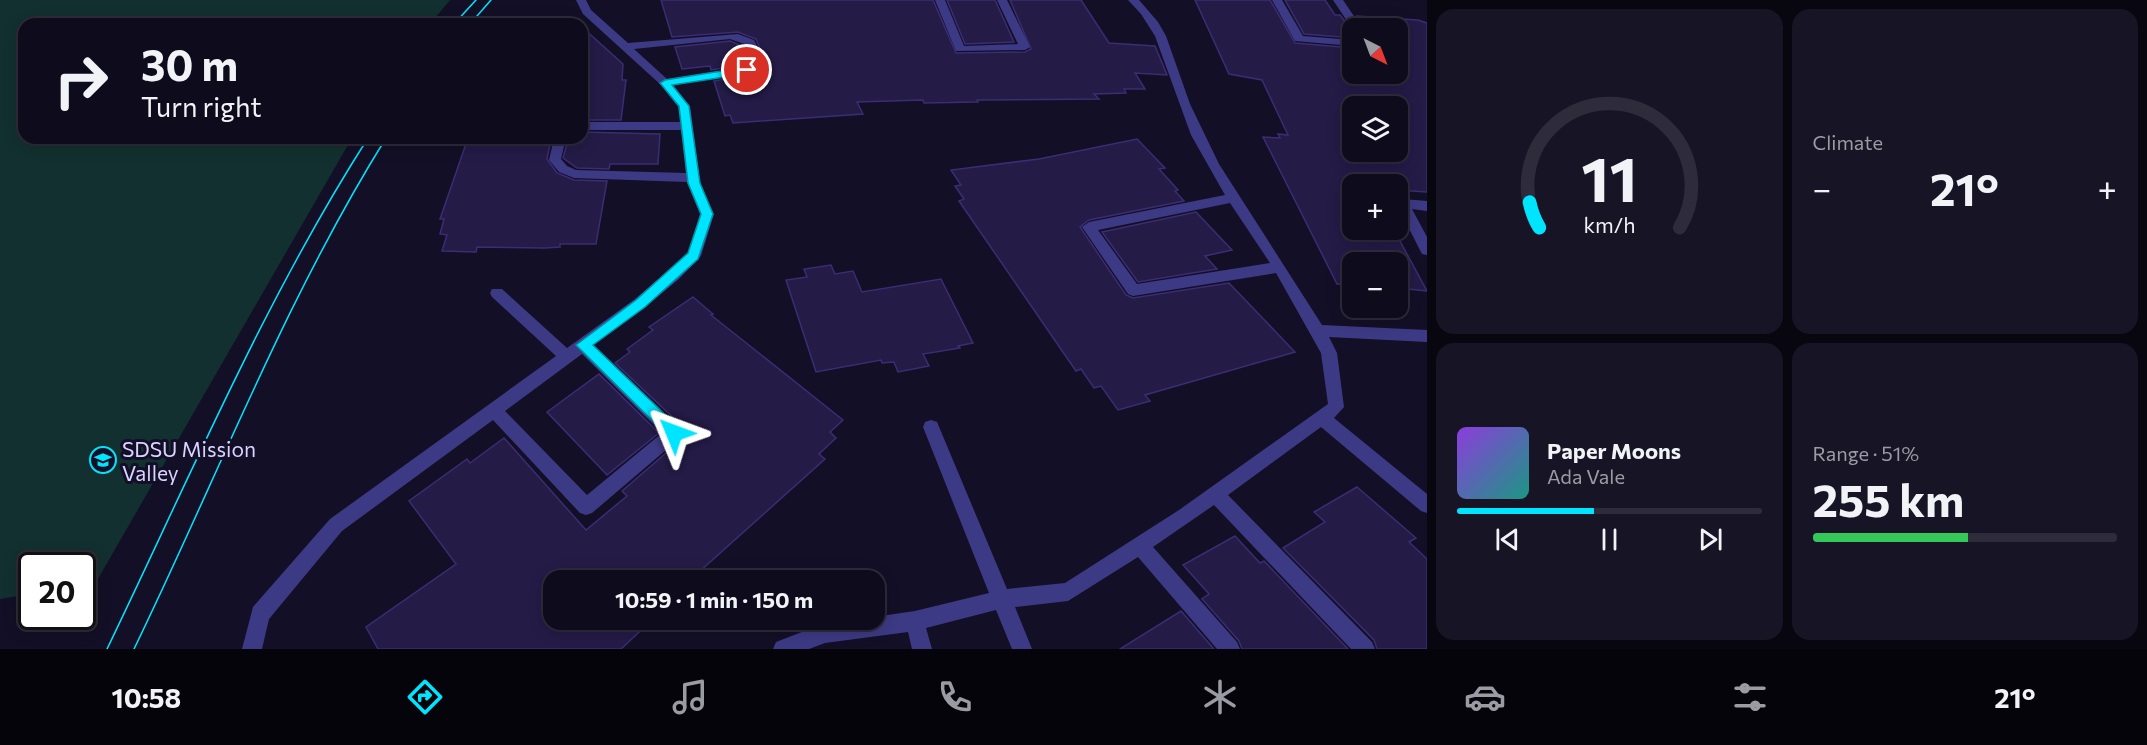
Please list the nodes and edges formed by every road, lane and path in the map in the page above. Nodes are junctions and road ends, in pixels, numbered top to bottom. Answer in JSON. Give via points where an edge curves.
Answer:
{"nodes":[{"id":1,"x":581,"y":0,"type":"edge"},
{"id":2,"x":940,"y":0,"type":"edge"},
{"id":3,"x":1002,"y":0,"type":"edge"},
{"id":4,"x":1133,"y":0,"type":"edge"},
{"id":5,"x":1277,"y":0,"type":"edge"},
{"id":6,"x":1338,"y":0,"type":"edge"},
{"id":7,"x":1350,"y":18,"type":"edge"},
{"id":8,"x":1342,"y":42,"type":"edge"},
{"id":9,"x":625,"y":47,"type":"junction"},
{"id":10,"x":665,"y":83,"type":"junction"},
{"id":11,"x":588,"y":126,"type":"edge"},
{"id":12,"x":686,"y":126,"type":"junction"},
{"id":13,"x":559,"y":144,"type":"edge"},
{"id":14,"x":693,"y":178,"type":"junction"},
{"id":15,"x":1234,"y":198,"type":"junction"},
{"id":16,"x":1427,"y":206,"type":"edge"},
{"id":17,"x":1427,"y":250,"type":"edge"},
{"id":18,"x":1278,"y":267,"type":"junction"},
{"id":19,"x":497,"y":293,"type":"dead end"},
{"id":20,"x":1318,"y":332,"type":"junction"},
{"id":21,"x":1427,"y":336,"type":"edge"},
{"id":22,"x":583,"y":345,"type":"junction"},
{"id":23,"x":567,"y":357,"type":"junction"},
{"id":24,"x":494,"y":410,"type":"junction"},
{"id":25,"x":1321,"y":417,"type":"junction"},
{"id":26,"x":931,"y":427,"type":"dead end"},
{"id":27,"x":1215,"y":494,"type":"junction"},
{"id":28,"x":1427,"y":505,"type":"edge"},
{"id":29,"x":1140,"y":546,"type":"junction"},
{"id":30,"x":1003,"y":599,"type":"junction"},
{"id":31,"x":915,"y":621,"type":"junction"},
{"id":32,"x":252,"y":649,"type":"edge"},
{"id":33,"x":783,"y":649,"type":"edge"},
{"id":34,"x":922,"y":649,"type":"edge"},
{"id":35,"x":1022,"y":649,"type":"edge"},
{"id":36,"x":1230,"y":649,"type":"edge"},
{"id":37,"x":1365,"y":649,"type":"edge"}],
"edges":[{"from":1,"to":9,"type":"lane","via":[[587,12]]},
{"from":2,"to":3,"type":"lane","via":[[960,49],[1025,47]]},
{"from":4,"to":15,"type":"lane","via":[[1146,11],[1163,37],[1184,105],[1213,167]]},
{"from":5,"to":8,"type":"lane","via":[[1299,39]]},
{"from":6,"to":7,"type":"lane"},
{"from":9,"to":10,"type":"lane"},
{"from":9,"to":10,"type":"lane","via":[[745,37],[752,42],[760,63],[747,70]]},
{"from":10,"to":12,"type":"lane","via":[[684,106]]},
{"from":11,"to":12,"type":"lane"},
{"from":12,"to":14,"type":"lane"},
{"from":13,"to":14,"type":"lane","via":[[555,160],[574,174]]},
{"from":14,"to":22,"type":"lane","via":[[707,214],[694,256]]},
{"from":15,"to":18,"type":"lane"},
{"from":15,"to":18,"type":"lane","via":[[1089,227],[1133,290]]},
{"from":16,"to":17,"type":"lane","via":[[1403,204]]},
{"from":18,"to":20,"type":"lane"},
{"from":19,"to":23,"type":"lane"},
{"from":20,"to":21,"type":"lane"},
{"from":20,"to":25,"type":"lane","via":[[1329,353],[1336,407]]},
{"from":22,"to":23,"type":"lane"},
{"from":22,"to":24,"type":"lane","via":[[674,433],[586,507]]},
{"from":23,"to":24,"type":"lane"},
{"from":24,"to":32,"type":"lane","via":[[336,525],[260,614]]},
{"from":25,"to":27,"type":"lane"},
{"from":25,"to":28,"type":"lane"},
{"from":26,"to":30,"type":"lane"},
{"from":27,"to":29,"type":"lane"},
{"from":27,"to":37,"type":"lane"},
{"from":29,"to":30,"type":"lane","via":[[1068,592]]},
{"from":29,"to":36,"type":"lane"},
{"from":30,"to":31,"type":"lane"},
{"from":30,"to":35,"type":"lane"},
{"from":31,"to":33,"type":"lane","via":[[825,633]]},
{"from":31,"to":34,"type":"lane"}]}
